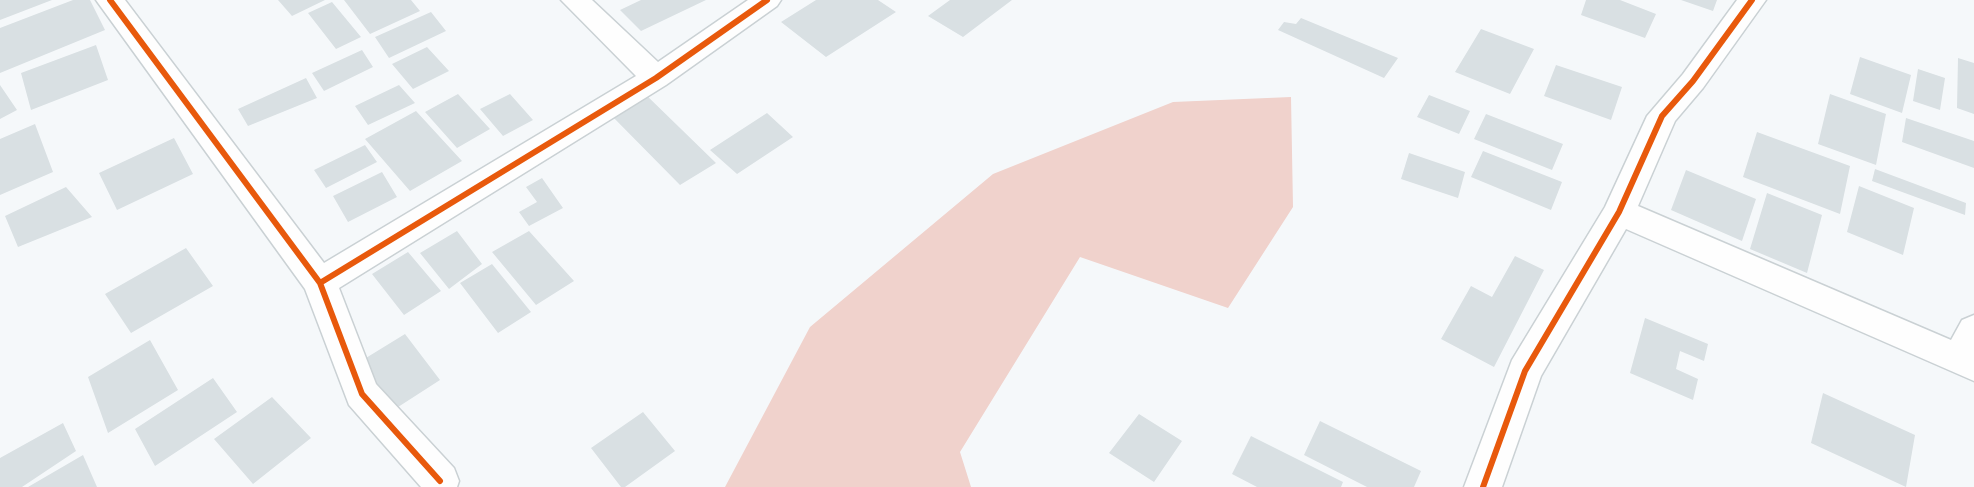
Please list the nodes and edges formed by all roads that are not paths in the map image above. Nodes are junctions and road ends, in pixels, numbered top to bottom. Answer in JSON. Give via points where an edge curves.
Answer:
{"nodes":[{"id":1,"x":110,"y":0,"type":"edge"},
{"id":2,"x":575,"y":0,"type":"edge"},
{"id":3,"x":767,"y":0,"type":"edge"},
{"id":4,"x":1752,"y":0,"type":"edge"},
{"id":5,"x":656,"y":78,"type":"junction"},
{"id":6,"x":1619,"y":212,"type":"junction"},
{"id":7,"x":320,"y":283,"type":"junction"},
{"id":8,"x":1969,"y":352,"type":"edge"},
{"id":9,"x":440,"y":481,"type":"dead end"},
{"id":10,"x":1483,"y":487,"type":"edge"}],
"edges":[{"from":1,"to":7,"type":"street"},
{"from":2,"to":5,"type":"street"},
{"from":3,"to":5,"type":"street"},
{"from":4,"to":6,"type":"street","via":[[1693,81],[1662,116]]},
{"from":5,"to":7,"type":"street"},
{"from":6,"to":8,"type":"street"},
{"from":6,"to":10,"type":"street","via":[[1526,371]]},
{"from":7,"to":9,"type":"street","via":[[362,394]]}]}
